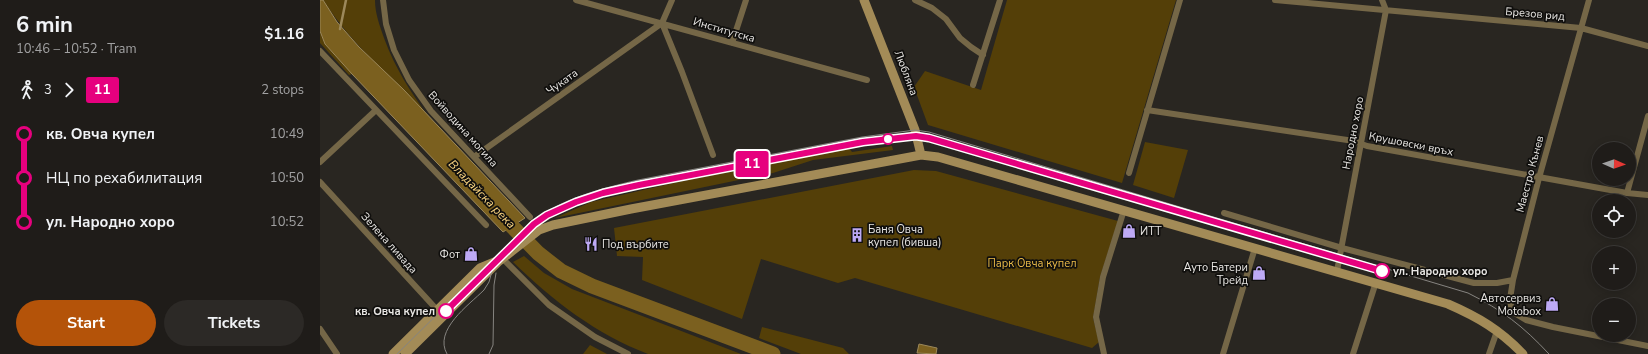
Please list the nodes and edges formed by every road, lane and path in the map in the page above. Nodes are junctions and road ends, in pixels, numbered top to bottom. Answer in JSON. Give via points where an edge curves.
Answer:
{"nodes":[{"id":1,"x":383,"y":0,"type":"edge"},
{"id":2,"x":576,"y":0,"type":"edge"},
{"id":3,"x":609,"y":0,"type":"edge"},
{"id":4,"x":672,"y":0,"type":"edge"},
{"id":5,"x":746,"y":0,"type":"edge"},
{"id":6,"x":864,"y":0,"type":"edge"},
{"id":7,"x":916,"y":0,"type":"edge"},
{"id":8,"x":1000,"y":0,"type":"edge"},
{"id":9,"x":1180,"y":0,"type":"edge"},
{"id":10,"x":1275,"y":0,"type":"edge"},
{"id":11,"x":1382,"y":0,"type":"edge"},
{"id":12,"x":1589,"y":0,"type":"edge"},
{"id":13,"x":607,"y":8,"type":"junction"},
{"id":14,"x":1386,"y":10,"type":"junction"},
{"id":15,"x":662,"y":23,"type":"junction"},
{"id":16,"x":1581,"y":28,"type":"junction"},
{"id":17,"x":732,"y":44,"type":"junction"},
{"id":18,"x":1648,"y":46,"type":"edge"},
{"id":19,"x":320,"y":51,"type":"edge"},
{"id":20,"x":983,"y":55,"type":"junction"},
{"id":21,"x":866,"y":80,"type":"dead end"},
{"id":22,"x":973,"y":85,"type":"dead end"},
{"id":23,"x":376,"y":110,"type":"junction"},
{"id":24,"x":1147,"y":110,"type":"junction"},
{"id":25,"x":1648,"y":116,"type":"edge"},
{"id":26,"x":1361,"y":144,"type":"junction"},
{"id":27,"x":713,"y":155,"type":"dead end"},
{"id":28,"x":921,"y":155,"type":"junction"},
{"id":29,"x":474,"y":157,"type":"junction"},
{"id":30,"x":320,"y":162,"type":"edge"},
{"id":31,"x":1129,"y":173,"type":"dead end"},
{"id":32,"x":1539,"y":178,"type":"junction"},
{"id":33,"x":320,"y":182,"type":"edge"},
{"id":34,"x":1627,"y":193,"type":"junction"},
{"id":35,"x":1648,"y":194,"type":"edge"},
{"id":36,"x":1124,"y":210,"type":"junction"},
{"id":37,"x":1224,"y":213,"type":"dead end"},
{"id":38,"x":530,"y":216,"type":"dead end"},
{"id":39,"x":486,"y":225,"type":"dead end"},
{"id":40,"x":1254,"y":248,"type":"junction"},
{"id":41,"x":1342,"y":248,"type":"junction"},
{"id":42,"x":502,"y":258,"type":"junction"},
{"id":43,"x":1337,"y":271,"type":"junction"},
{"id":44,"x":1513,"y":280,"type":"junction"},
{"id":45,"x":1376,"y":282,"type":"junction"},
{"id":46,"x":440,"y":314,"type":"junction"},
{"id":47,"x":320,"y":329,"type":"edge"},
{"id":48,"x":1497,"y":331,"type":"junction"},
{"id":49,"x":1648,"y":346,"type":"edge"},
{"id":50,"x":337,"y":354,"type":"edge"},
{"id":51,"x":393,"y":354,"type":"edge"},
{"id":52,"x":405,"y":354,"type":"edge"},
{"id":53,"x":628,"y":354,"type":"edge"},
{"id":54,"x":1104,"y":354,"type":"edge"},
{"id":55,"x":1223,"y":354,"type":"edge"},
{"id":56,"x":1353,"y":354,"type":"edge"},
{"id":57,"x":1489,"y":354,"type":"edge"},
{"id":58,"x":1523,"y":354,"type":"edge"}],
"edges":[{"from":1,"to":29,"type":"street","name":"Войводина могила","via":[[386,24],[394,50],[409,80],[431,111]]},
{"from":2,"to":13,"type":"street","name":"Институтска"},
{"from":3,"to":13,"type":"street"},
{"from":4,"to":15,"type":"street"},
{"from":5,"to":17,"type":"street"},
{"from":6,"to":28,"type":"main road","name":"Любляна","via":[[913,126]]},
{"from":7,"to":20,"type":"street","via":[[946,18],[960,38]]},
{"from":8,"to":20,"type":"street"},
{"from":9,"to":24,"type":"street"},
{"from":10,"to":14,"type":"street","name":"Брезов рид"},
{"from":11,"to":14,"type":"street"},
{"from":12,"to":16,"type":"street","name":"Маестро Кънев"},
{"from":13,"to":15,"type":"street","name":"Институтска"},
{"from":14,"to":16,"type":"street","name":"Брезов рид"},
{"from":14,"to":26,"type":"street","name":"Народно хоро"},
{"from":15,"to":17,"type":"street","name":"Институтска"},
{"from":15,"to":27,"type":"street"},
{"from":15,"to":29,"type":"street","name":"Чуката"},
{"from":16,"to":18,"type":"street","name":"Брезов рид"},
{"from":16,"to":32,"type":"street","name":"Маестро Кънев"},
{"from":17,"to":21,"type":"street","name":"Институтска"},
{"from":19,"to":23,"type":"street"},
{"from":20,"to":22,"type":"street"},
{"from":23,"to":30,"type":"street"},
{"from":23,"to":39,"type":"street"},
{"from":24,"to":26,"type":"street","name":"Крушовски връх","via":[[1354,140]]},
{"from":24,"to":31,"type":"street"},
{"from":25,"to":34,"type":"street"},
{"from":26,"to":32,"type":"street","name":"Крушовски връх"},
{"from":26,"to":41,"type":"street","name":"Народно хоро"},
{"from":28,"to":36,"type":"main road","via":[[938,157]]},
{"from":28,"to":42,"type":"main road","via":[[553,225],[539,230]]},
{"from":29,"to":38,"type":"street","name":"Войводина могила"},
{"from":32,"to":34,"type":"street","name":"Крушовски връх"},
{"from":32,"to":44,"type":"street","name":"Маестро Кънев"},
{"from":33,"to":46,"type":"street","name":"Зелена ливада"},
{"from":34,"to":35,"type":"street","name":"Крушовски връх"},
{"from":36,"to":40,"type":"main road"},
{"from":36,"to":54,"type":"street","via":[[1103,277],[1096,317]]},
{"from":37,"to":41,"type":"street"},
{"from":40,"to":43,"type":"main road"},
{"from":40,"to":55,"type":"street"},
{"from":41,"to":43,"type":"street","name":"Народно хоро"},
{"from":41,"to":44,"type":"street","via":[[1474,283]]},
{"from":42,"to":46,"type":"main road"},
{"from":42,"to":53,"type":"street","via":[[548,305],[595,337]]},
{"from":43,"to":45,"type":"main road"},
{"from":44,"to":49,"type":"street","name":"Маестро Кънев","via":[[1511,306],[1516,314],[1526,320]]},
{"from":45,"to":48,"type":"main road","via":[[1448,304],[1474,316]]},
{"from":45,"to":56,"type":"street"},
{"from":46,"to":51,"type":"main road"},
{"from":46,"to":52,"type":"main road"},
{"from":47,"to":50,"type":"street"},
{"from":48,"to":57,"type":"street"},
{"from":48,"to":58,"type":"main road"}]}
